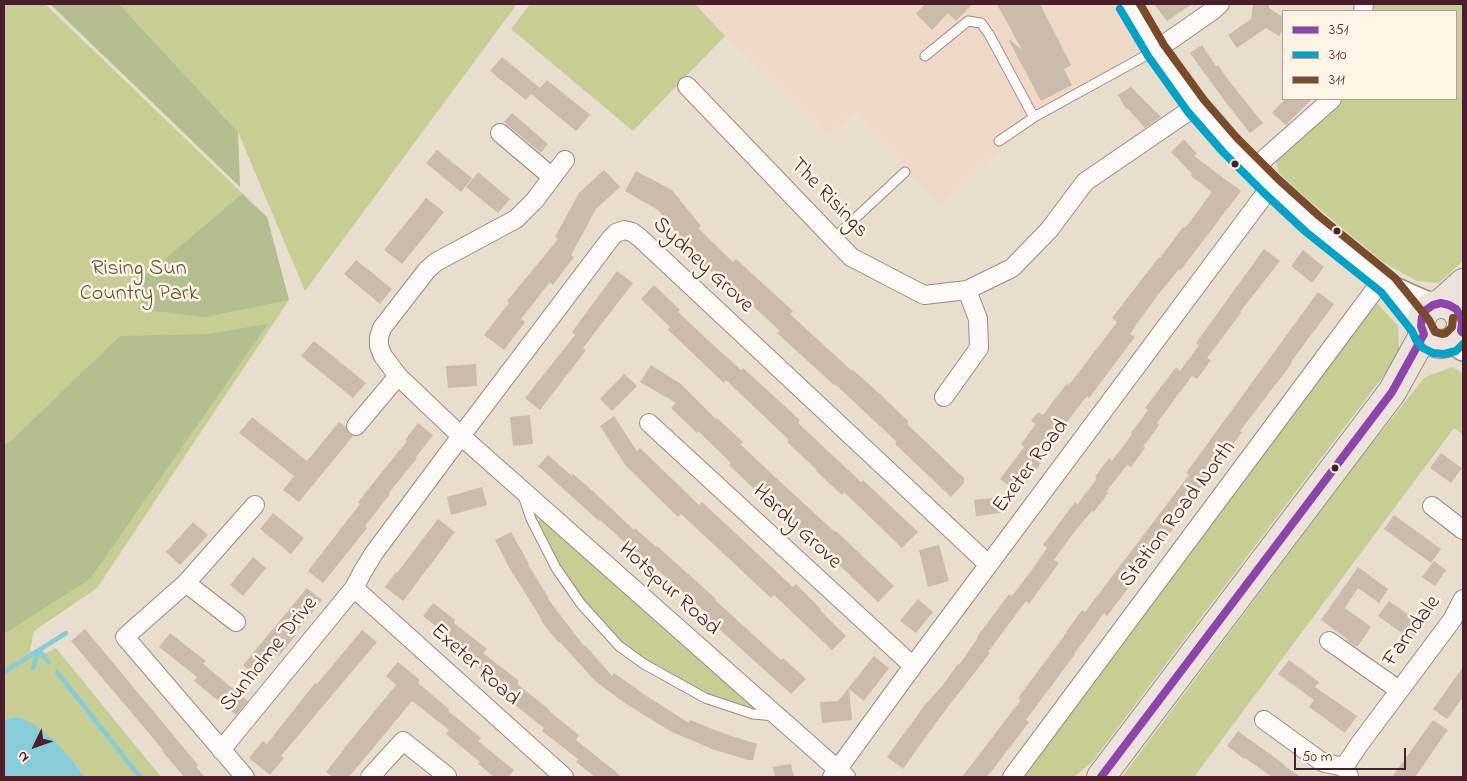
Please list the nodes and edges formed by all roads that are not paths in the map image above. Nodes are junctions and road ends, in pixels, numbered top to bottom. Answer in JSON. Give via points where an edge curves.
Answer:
{"nodes":[{"id":1,"x":1129,"y":4,"type":"edge"},
{"id":2,"x":1220,"y":4,"type":"edge"},
{"id":3,"x":1156,"y":50,"type":"junction"},
{"id":4,"x":925,"y":56,"type":"dead end"},
{"id":5,"x":687,"y":86,"type":"dead end"},
{"id":6,"x":1331,"y":100,"type":"edge"},
{"id":7,"x":1196,"y":106,"type":"junction"},
{"id":8,"x":1036,"y":116,"type":"junction"},
{"id":9,"x":500,"y":133,"type":"dead end"},
{"id":10,"x":999,"y":141,"type":"dead end"},
{"id":11,"x":565,"y":160,"type":"dead end"},
{"id":12,"x":1253,"y":169,"type":"junction"},
{"id":13,"x":905,"y":172,"type":"dead end"},
{"id":14,"x":552,"y":177,"type":"junction"},
{"id":15,"x":1270,"y":186,"type":"junction"},
{"id":16,"x":834,"y":238,"type":"junction"},
{"id":17,"x":1385,"y":282,"type":"junction"},
{"id":18,"x":1463,"y":283,"type":"edge"},
{"id":19,"x":967,"y":290,"type":"junction"},
{"id":20,"x":1448,"y":328,"type":"edge"},
{"id":21,"x":398,"y":376,"type":"junction"},
{"id":22,"x":944,"y":397,"type":"dead end"},
{"id":23,"x":649,"y":423,"type":"dead end"},
{"id":24,"x":356,"y":426,"type":"dead end"},
{"id":25,"x":461,"y":436,"type":"junction"},
{"id":26,"x":520,"y":488,"type":"junction"},
{"id":27,"x":255,"y":505,"type":"dead end"},
{"id":28,"x":1432,"y":506,"type":"dead end"},
{"id":29,"x":1463,"y":530,"type":"edge"},
{"id":30,"x":988,"y":564,"type":"junction"},
{"id":31,"x":186,"y":582,"type":"junction"},
{"id":32,"x":354,"y":588,"type":"junction"},
{"id":33,"x":1463,"y":600,"type":"edge"},
{"id":34,"x":236,"y":622,"type":"dead end"},
{"id":35,"x":1329,"y":641,"type":"dead end"},
{"id":36,"x":913,"y":666,"type":"junction"},
{"id":37,"x":1399,"y":690,"type":"junction"},
{"id":38,"x":778,"y":717,"type":"junction"},
{"id":39,"x":1264,"y":720,"type":"dead end"},
{"id":40,"x":221,"y":750,"type":"junction"},
{"id":41,"x":1347,"y":772,"type":"edge"},
{"id":42,"x":839,"y":775,"type":"edge"},
{"id":43,"x":447,"y":776,"type":"dead end"},
{"id":44,"x":559,"y":776,"type":"edge"},
{"id":45,"x":245,"y":777,"type":"edge"},
{"id":46,"x":370,"y":777,"type":"edge"},
{"id":47,"x":1012,"y":777,"type":"edge"},
{"id":48,"x":1101,"y":777,"type":"edge"}],
"edges":[{"from":1,"to":3,"type":"street"},
{"from":2,"to":3,"type":"street"},
{"from":3,"to":7,"type":"street"},
{"from":3,"to":8,"type":"lane"},
{"from":4,"to":8,"type":"lane","via":[[968,21],[981,23]]},
{"from":5,"to":16,"type":"street","name":"The Risings"},
{"from":6,"to":12,"type":"street"},
{"from":7,"to":12,"type":"street"},
{"from":7,"to":19,"type":"street","name":"The Risings","via":[[1085,182],[1049,230],[1012,268]]},
{"from":8,"to":10,"type":"lane"},
{"from":9,"to":14,"type":"street"},
{"from":11,"to":14,"type":"street","name":"Hotspur Road"},
{"from":12,"to":15,"type":"street"},
{"from":13,"to":16,"type":"lane"},
{"from":14,"to":21,"type":"street","name":"Hotspur Road","via":[[516,219],[436,262],[387,320],[379,337],[379,346]]},
{"from":15,"to":17,"type":"street"},
{"from":15,"to":30,"type":"street","name":"Exeter Road"},
{"from":16,"to":19,"type":"street","name":"The Risings","via":[[852,257],[924,295]]},
{"from":17,"to":20,"type":"street"},
{"from":17,"to":47,"type":"street","name":"Station Road North"},
{"from":18,"to":20,"type":"main road"},
{"from":19,"to":22,"type":"street","via":[[978,319],[979,348]]},
{"from":20,"to":48,"type":"main road","via":[[1392,392]]},
{"from":21,"to":24,"type":"street"},
{"from":21,"to":25,"type":"street","name":"Hotspur Road"},
{"from":23,"to":36,"type":"street","name":"Hardy Grove"},
{"from":25,"to":26,"type":"street","name":"Hotspur Road"},
{"from":25,"to":30,"type":"street","name":"Sydney Grove","via":[[611,238],[624,230],[632,232]]},
{"from":25,"to":32,"type":"street","name":"Sydney Grove","via":[[374,552]]},
{"from":26,"to":38,"type":"street","name":"Hotspur Road"},
{"from":26,"to":38,"type":"lane","via":[[531,519],[556,568],[581,604],[619,646],[705,698],[753,714]]},
{"from":27,"to":31,"type":"street","name":"Sunholme Drive"},
{"from":28,"to":29,"type":"street"},
{"from":30,"to":36,"type":"street","name":"Exeter Road"},
{"from":31,"to":34,"type":"street"},
{"from":31,"to":40,"type":"street","name":"Sunholme Drive","via":[[125,638]]},
{"from":32,"to":40,"type":"street","name":"Sunholme Drive"},
{"from":32,"to":44,"type":"street","name":"Exeter Road"},
{"from":33,"to":37,"type":"street","name":"Farndale"},
{"from":35,"to":37,"type":"street","name":"Farndale"},
{"from":36,"to":42,"type":"street","name":"Exeter Road"},
{"from":37,"to":41,"type":"street","name":"Farndale"},
{"from":38,"to":42,"type":"street","name":"Hotspur Road"},
{"from":39,"to":41,"type":"street","name":"Farndale","via":[[1318,760]]},
{"from":40,"to":45,"type":"street","name":"Sunholme Drive"},
{"from":43,"to":46,"type":"street","via":[[402,741]]}]}
